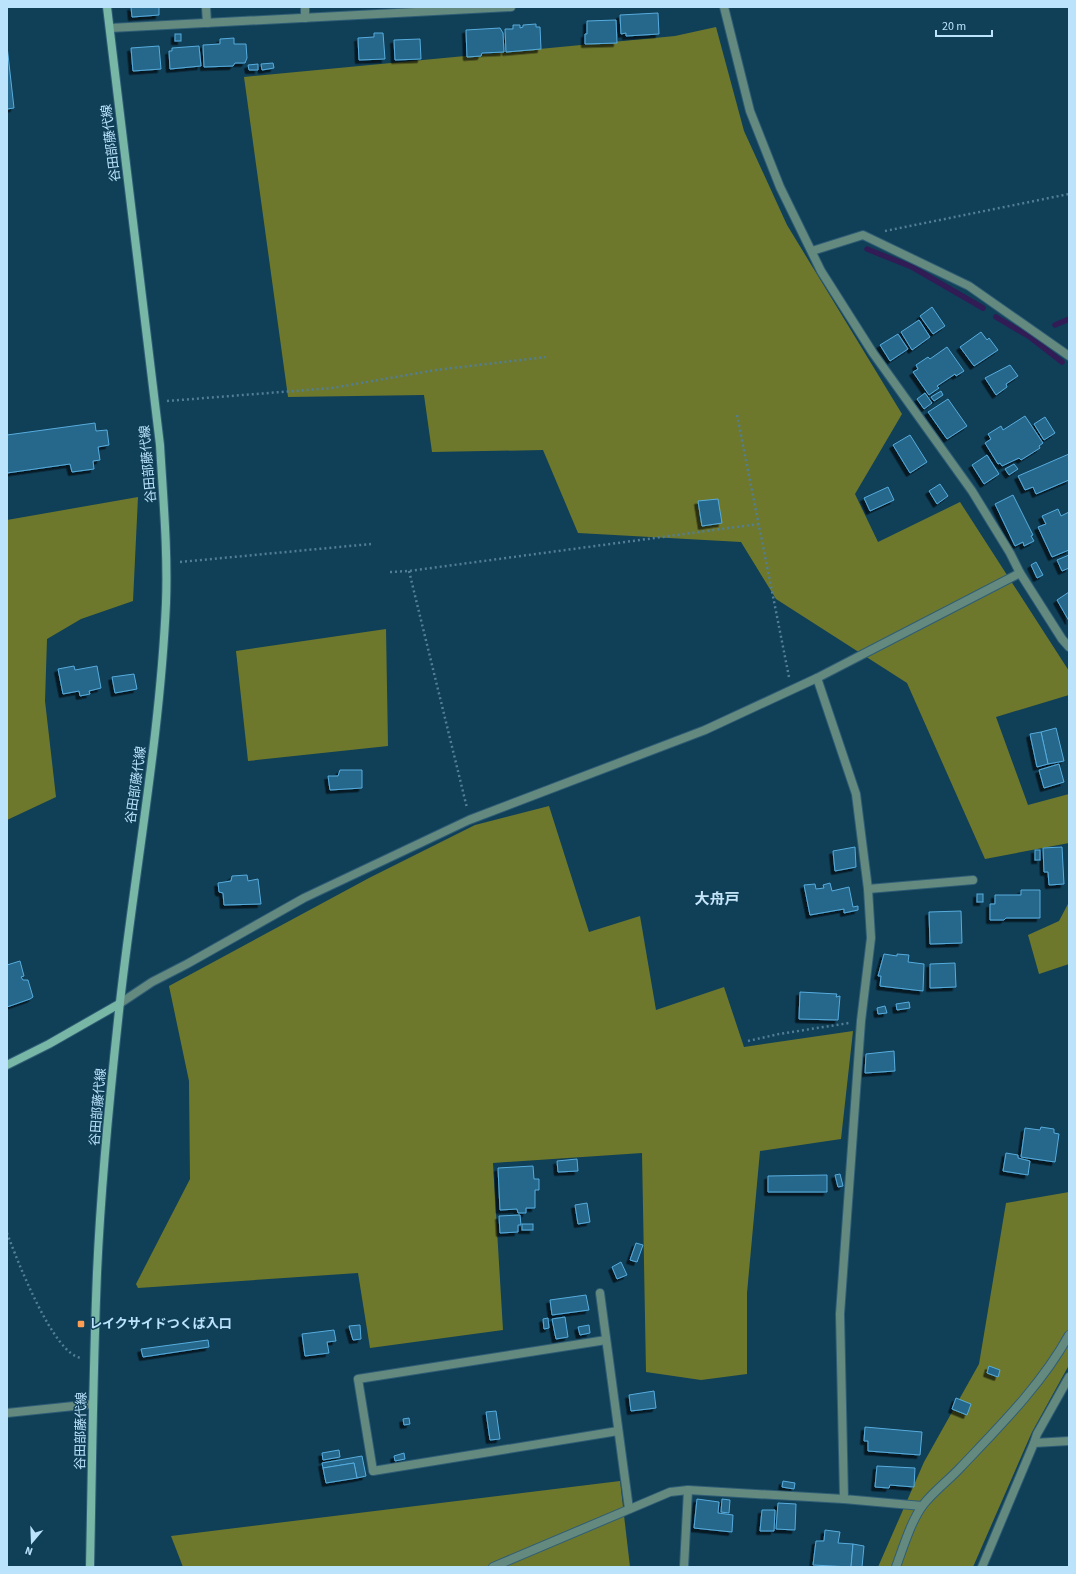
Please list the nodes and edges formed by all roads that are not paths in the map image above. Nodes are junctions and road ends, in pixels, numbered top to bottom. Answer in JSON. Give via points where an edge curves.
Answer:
{"nodes":[{"id":1,"x":107,"y":7,"type":"edge"},
{"id":2,"x":206,"y":7,"type":"edge"},
{"id":3,"x":305,"y":7,"type":"edge"},
{"id":4,"x":502,"y":7,"type":"edge"},
{"id":5,"x":511,"y":7,"type":"edge"},
{"id":6,"x":724,"y":7,"type":"edge"},
{"id":7,"x":403,"y":10,"type":"edge"},
{"id":8,"x":305,"y":18,"type":"junction"},
{"id":9,"x":207,"y":24,"type":"junction"},
{"id":10,"x":110,"y":28,"type":"junction"},
{"id":11,"x":812,"y":251,"type":"junction"},
{"id":12,"x":1069,"y":356,"type":"edge"},
{"id":13,"x":1020,"y":573,"type":"junction"},
{"id":14,"x":1069,"y":647,"type":"edge"},
{"id":15,"x":817,"y":678,"type":"junction"},
{"id":16,"x":973,"y":880,"type":"dead end"},
{"id":17,"x":868,"y":889,"type":"junction"},
{"id":18,"x":120,"y":1004,"type":"junction"},
{"id":19,"x":7,"y":1065,"type":"edge"},
{"id":20,"x":600,"y":1293,"type":"dead end"},
{"id":21,"x":1069,"y":1335,"type":"edge"},
{"id":22,"x":606,"y":1340,"type":"junction"},
{"id":23,"x":1069,"y":1377,"type":"edge"},
{"id":24,"x":93,"y":1404,"type":"junction"},
{"id":25,"x":7,"y":1413,"type":"edge"},
{"id":26,"x":618,"y":1431,"type":"junction"},
{"id":27,"x":1069,"y":1441,"type":"edge"},
{"id":28,"x":1034,"y":1444,"type":"junction"},
{"id":29,"x":688,"y":1490,"type":"junction"},
{"id":30,"x":844,"y":1499,"type":"junction"},
{"id":31,"x":922,"y":1506,"type":"junction"},
{"id":32,"x":629,"y":1509,"type":"junction"},
{"id":33,"x":90,"y":1567,"type":"edge"},
{"id":34,"x":493,"y":1567,"type":"edge"},
{"id":35,"x":684,"y":1567,"type":"edge"},
{"id":36,"x":896,"y":1567,"type":"edge"},
{"id":37,"x":982,"y":1567,"type":"edge"}],
"edges":[{"from":1,"to":10,"type":"main road","name":"谷田部藤代線"},
{"from":2,"to":9,"type":"street"},
{"from":3,"to":8,"type":"street"},
{"from":4,"to":5,"type":"street"},
{"from":4,"to":7,"type":"street"},
{"from":6,"to":11,"type":"street","via":[[750,111],[780,187]]},
{"from":7,"to":8,"type":"street"},
{"from":8,"to":9,"type":"street"},
{"from":9,"to":10,"type":"street"},
{"from":10,"to":18,"type":"main road","name":"谷田部藤代線","via":[[154,403],[164,513],[166,600],[162,666]]},
{"from":11,"to":12,"type":"street","via":[[863,235],[969,286]]},
{"from":11,"to":13,"type":"street","via":[[820,271],[873,353],[972,491]]},
{"from":13,"to":14,"type":"street"},
{"from":13,"to":15,"type":"street"},
{"from":15,"to":17,"type":"street","via":[[856,794]]},
{"from":15,"to":18,"type":"street","via":[[705,730],[470,820],[304,898],[152,982]]},
{"from":16,"to":17,"type":"street"},
{"from":17,"to":30,"type":"street","via":[[871,938],[861,1022],[840,1314]]},
{"from":18,"to":19,"type":"main road"},
{"from":18,"to":24,"type":"main road","name":"谷田部藤代線","via":[[102,1199]]},
{"from":20,"to":22,"type":"street"},
{"from":21,"to":31,"type":"street","via":[[1035,1385],[1005,1421]]},
{"from":22,"to":26,"type":"street"},
{"from":22,"to":26,"type":"street","via":[[358,1379],[373,1471]]},
{"from":23,"to":28,"type":"street"},
{"from":24,"to":25,"type":"street"},
{"from":24,"to":33,"type":"main road","name":"谷田部藤代線"},
{"from":26,"to":32,"type":"street"},
{"from":27,"to":28,"type":"street"},
{"from":28,"to":37,"type":"street"},
{"from":29,"to":30,"type":"street"},
{"from":29,"to":32,"type":"street","via":[[670,1492]]},
{"from":29,"to":35,"type":"street"},
{"from":30,"to":31,"type":"street"},
{"from":31,"to":36,"type":"street"},
{"from":32,"to":34,"type":"street"}]}
